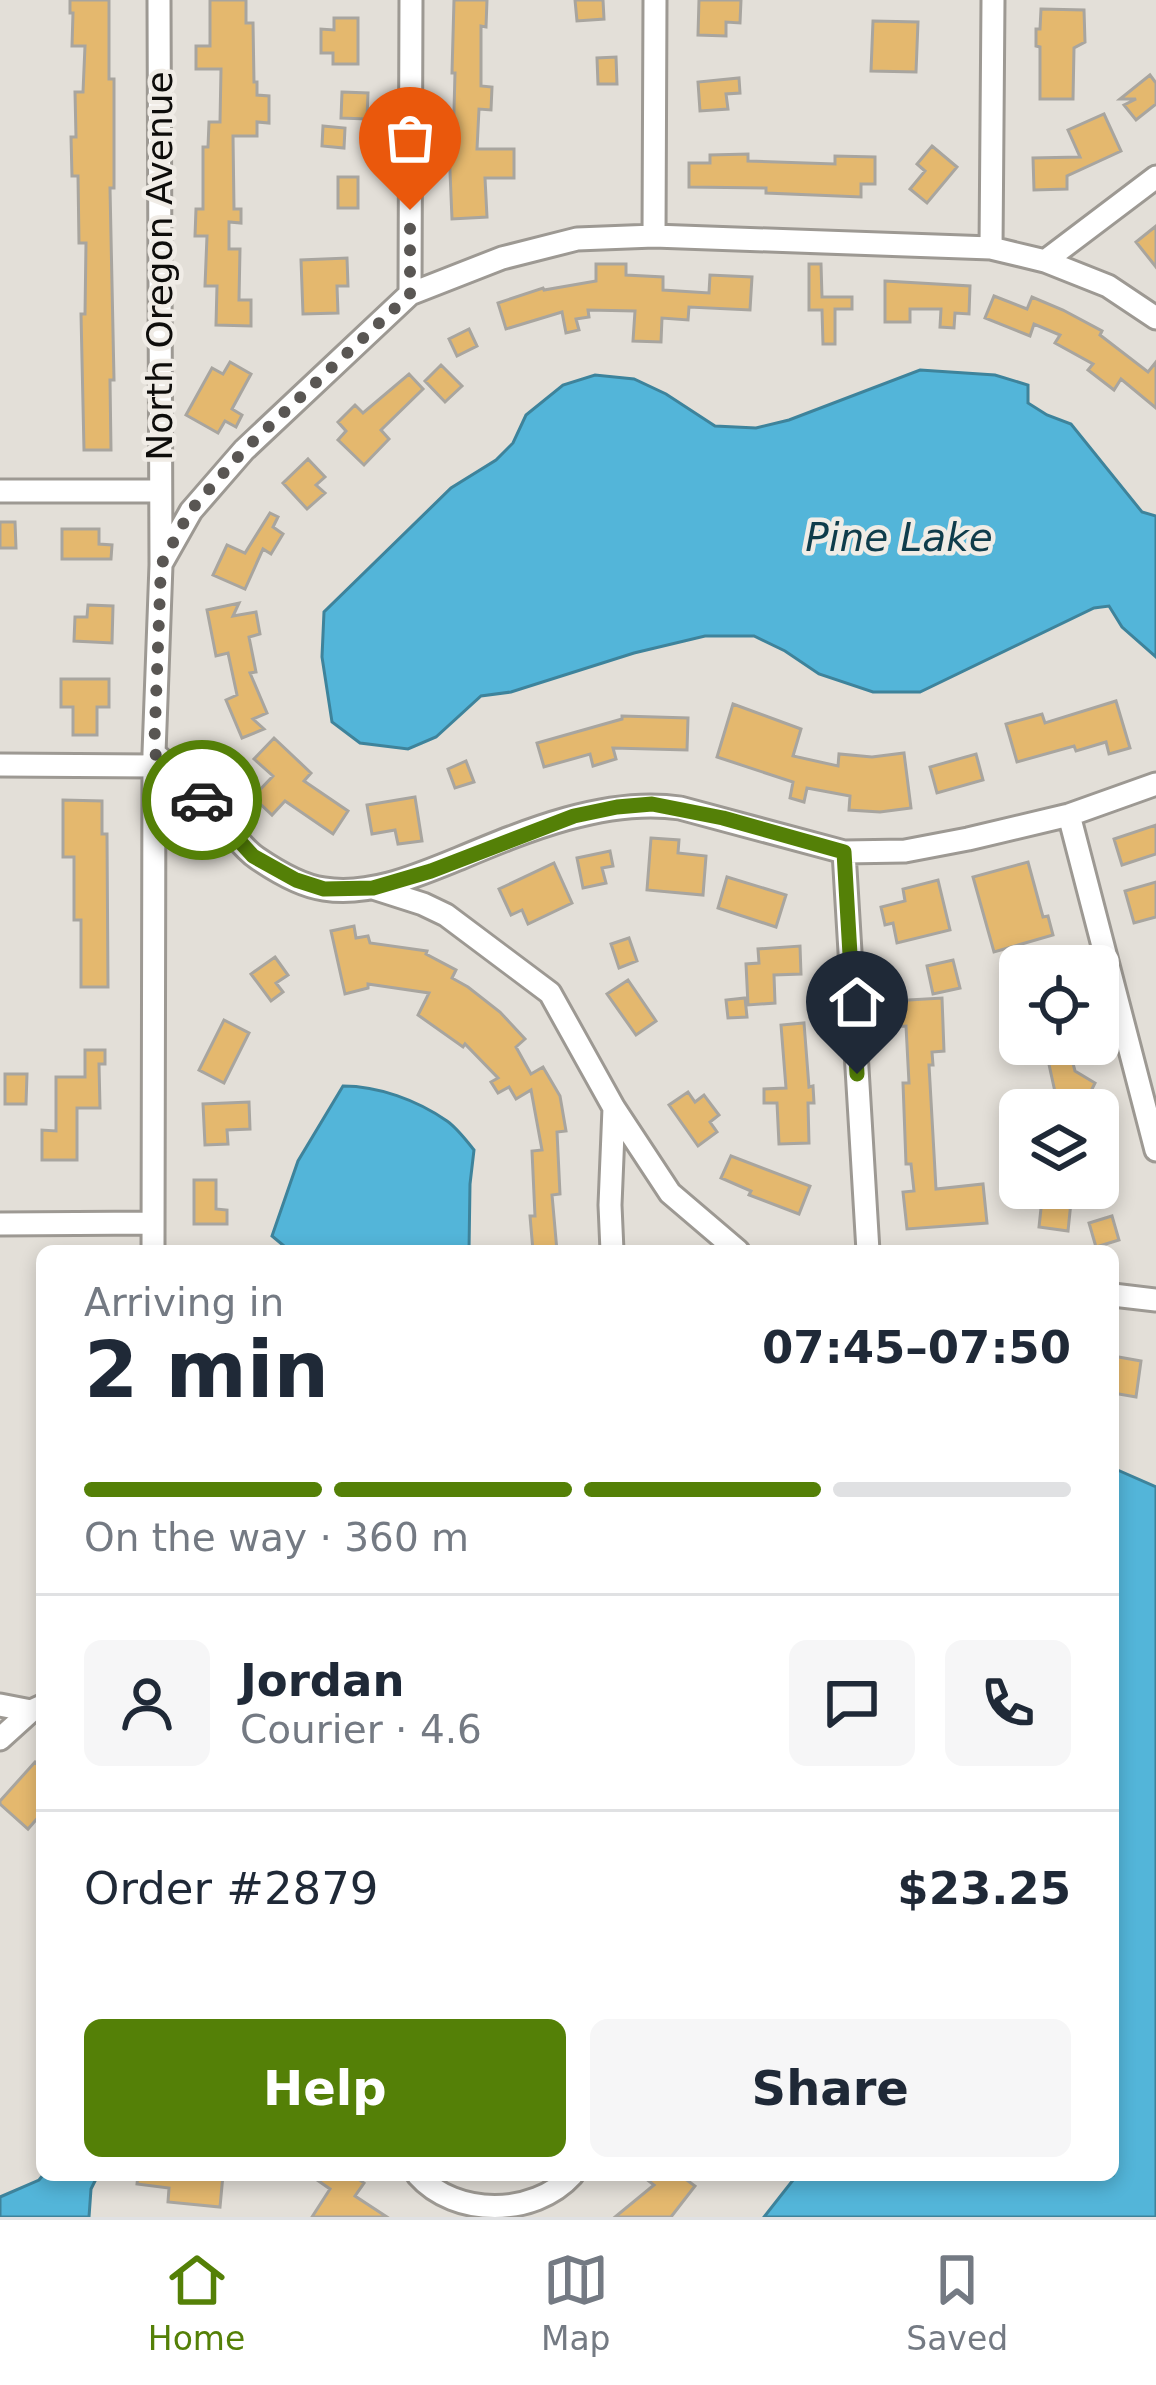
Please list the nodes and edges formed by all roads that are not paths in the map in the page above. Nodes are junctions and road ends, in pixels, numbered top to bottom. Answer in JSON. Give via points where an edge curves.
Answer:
{"nodes":[{"id":1,"x":159,"y":0,"type":"edge"},
{"id":2,"x":411,"y":0,"type":"edge"},
{"id":3,"x":655,"y":0,"type":"edge"},
{"id":4,"x":993,"y":0,"type":"edge"},
{"id":5,"x":1156,"y":177,"type":"edge"},
{"id":6,"x":654,"y":236,"type":"junction"},
{"id":7,"x":991,"y":248,"type":"junction"},
{"id":8,"x":1045,"y":261,"type":"junction"},
{"id":9,"x":410,"y":294,"type":"junction"},
{"id":10,"x":1156,"y":318,"type":"edge"},
{"id":11,"x":0,"y":491,"type":"edge"},
{"id":12,"x":160,"y":491,"type":"junction"},
{"id":13,"x":161,"y":565,"type":"junction"},
{"id":14,"x":154,"y":759,"type":"junction"},
{"id":15,"x":0,"y":765,"type":"edge"},
{"id":16,"x":1156,"y":784,"type":"edge"},
{"id":17,"x":1069,"y":815,"type":"junction"},
{"id":18,"x":844,"y":852,"type":"junction"},
{"id":19,"x":373,"y":888,"type":"junction"},
{"id":20,"x":614,"y":1108,"type":"junction"},
{"id":21,"x":1156,"y":1150,"type":"edge"},
{"id":22,"x":153,"y":1223,"type":"junction"},
{"id":23,"x":0,"y":1225,"type":"edge"},
{"id":24,"x":153,"y":1245,"type":"edge"},
{"id":25,"x":612,"y":1245,"type":"edge"},
{"id":26,"x":731,"y":1245,"type":"edge"},
{"id":27,"x":868,"y":1245,"type":"edge"},
{"id":28,"x":1119,"y":1296,"type":"edge"},
{"id":29,"x":1156,"y":1300,"type":"edge"},
{"id":30,"x":0,"y":1706,"type":"edge"},
{"id":31,"x":36,"y":1708,"type":"edge"},
{"id":32,"x":36,"y":1709,"type":"edge"},
{"id":33,"x":0,"y":1739,"type":"edge"},
{"id":34,"x":423,"y":2181,"type":"edge"},
{"id":35,"x":567,"y":2181,"type":"edge"}],
"edges":[{"from":1,"to":12,"type":"street","name":"North Oregon Avenue"},
{"from":2,"to":9,"type":"street"},
{"from":3,"to":6,"type":"street"},
{"from":4,"to":7,"type":"street"},
{"from":5,"to":8,"type":"street"},
{"from":6,"to":7,"type":"street"},
{"from":6,"to":9,"type":"street","via":[[577,239]]},
{"from":7,"to":8,"type":"street"},
{"from":8,"to":10,"type":"street","via":[[1108,286]]},
{"from":9,"to":13,"type":"street","via":[[244,450],[190,511]]},
{"from":11,"to":12,"type":"street"},
{"from":12,"to":13,"type":"street","name":"North Oregon Avenue"},
{"from":13,"to":14,"type":"street","name":"North Oregon Avenue"},
{"from":14,"to":15,"type":"street"},
{"from":14,"to":19,"type":"street","via":[[174,770],[253,856],[324,889]]},
{"from":14,"to":22,"type":"street","name":"North Oregon Avenue"},
{"from":16,"to":17,"type":"street"},
{"from":17,"to":18,"type":"street","via":[[905,850]]},
{"from":17,"to":21,"type":"street"},
{"from":18,"to":19,"type":"street","via":[[652,804],[574,816]]},
{"from":18,"to":27,"type":"street"},
{"from":19,"to":20,"type":"street","via":[[446,915],[550,993]]},
{"from":20,"to":25,"type":"street"},
{"from":20,"to":26,"type":"street","via":[[670,1193]]},
{"from":22,"to":23,"type":"street"},
{"from":22,"to":24,"type":"street","name":"North Oregon Avenue"},
{"from":28,"to":29,"type":"street"},
{"from":30,"to":31,"type":"street"},
{"from":32,"to":33,"type":"street"},
{"from":34,"to":35,"type":"street","via":[[449,2199],[513,2209]]}]}
